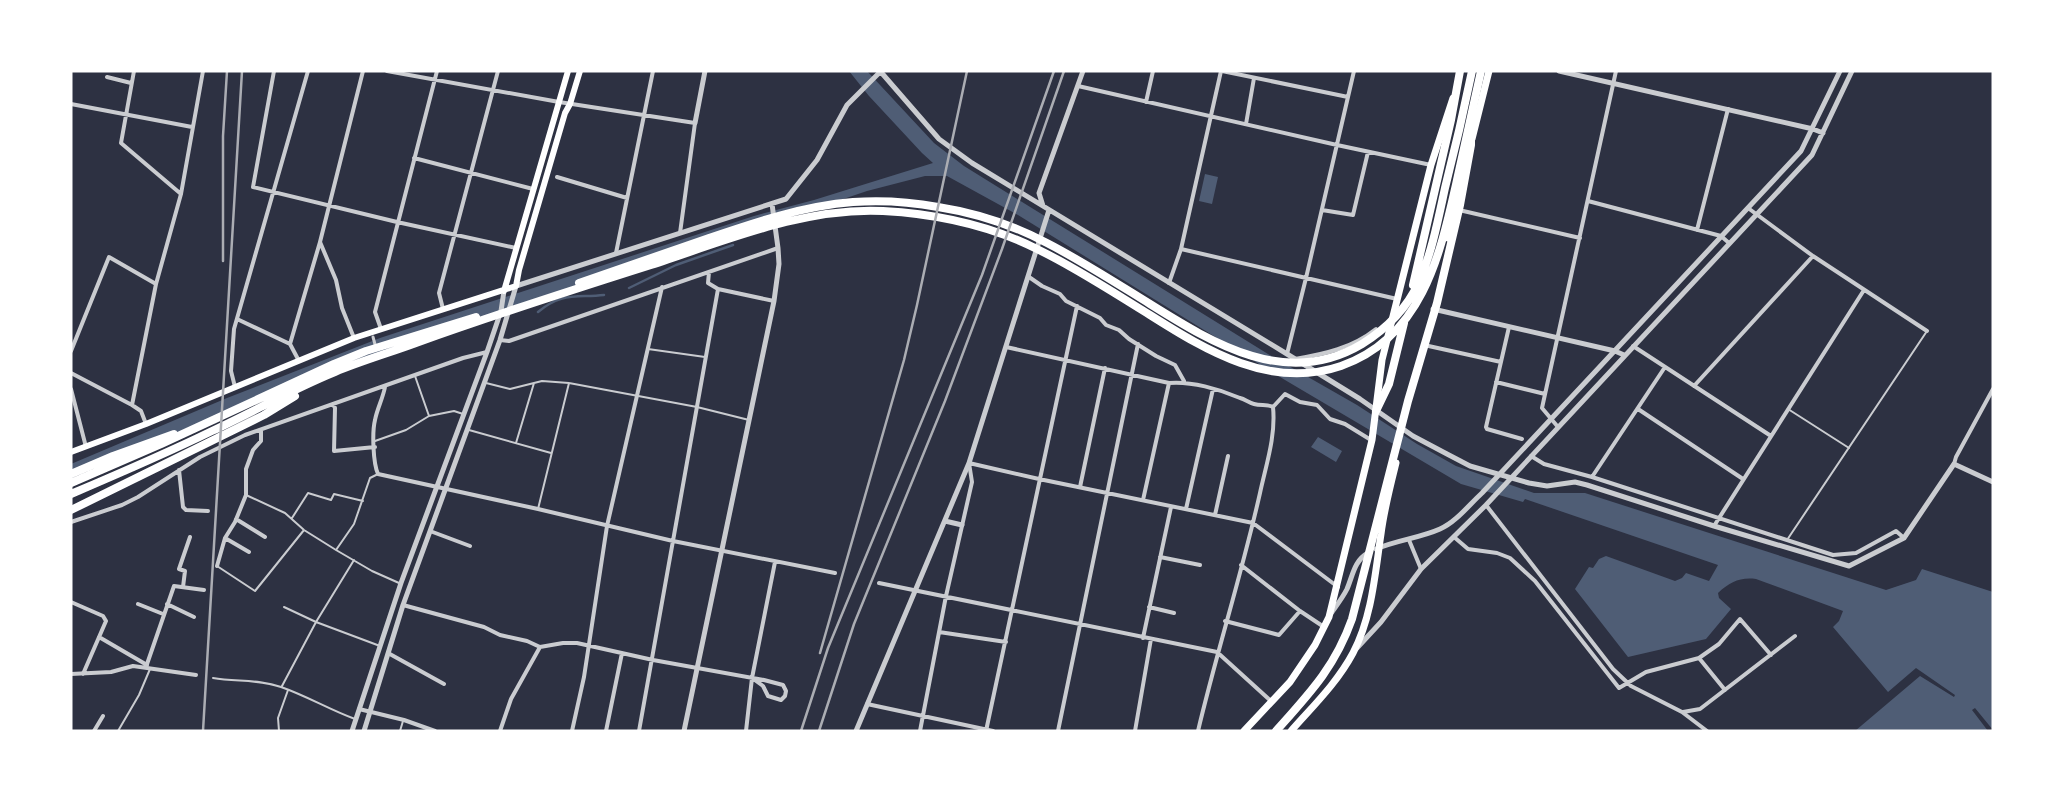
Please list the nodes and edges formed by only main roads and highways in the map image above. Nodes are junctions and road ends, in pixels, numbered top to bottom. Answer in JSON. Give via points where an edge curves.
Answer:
{"nodes":[{"id":1,"x":568,"y":71,"type":"edge"},
{"id":2,"x":580,"y":71,"type":"edge"},
{"id":3,"x":1460,"y":71,"type":"edge"},
{"id":4,"x":1472,"y":71,"type":"edge"},
{"id":5,"x":1481,"y":71,"type":"edge"},
{"id":6,"x":1489,"y":71,"type":"edge"},
{"id":7,"x":1471,"y":114,"type":"junction"},
{"id":8,"x":504,"y":291,"type":"junction"},
{"id":9,"x":333,"y":372,"type":"junction"},
{"id":10,"x":1376,"y":411,"type":"junction"},
{"id":11,"x":210,"y":422,"type":"junction"},
{"id":12,"x":71,"y":452,"type":"edge"},
{"id":13,"x":71,"y":474,"type":"edge"},
{"id":14,"x":71,"y":483,"type":"edge"},
{"id":15,"x":71,"y":494,"type":"edge"},
{"id":16,"x":71,"y":510,"type":"edge"},
{"id":17,"x":1244,"y":731,"type":"edge"},
{"id":18,"x":1276,"y":731,"type":"edge"},
{"id":19,"x":1291,"y":731,"type":"edge"}],
"edges":[{"from":1,"to":8,"type":"main road"},
{"from":2,"to":8,"type":"main road","via":[[516,286]]},
{"from":3,"to":10,"type":"highway","via":[[1431,165],[1396,299],[1382,360]]},
{"from":3,"to":10,"type":"highway","via":[[1452,120],[1389,384]]},
{"from":4,"to":11,"type":"highway","via":[[1432,243],[1418,284],[1402,309],[1380,331],[1359,346],[1328,358],[1286,362],[1237,352],[1179,322],[1051,245],[991,219],[937,206],[854,202],[800,210],[748,225],[529,300],[366,351]]},
{"from":5,"to":7,"type":"highway"},
{"from":6,"to":19,"type":"highway","via":[[1387,499],[1368,614],[1354,652],[1336,680]]},
{"from":7,"to":9,"type":"highway","via":[[1441,247],[1430,280],[1416,306],[1400,327],[1366,353],[1320,371],[1300,374],[1275,372],[1246,366],[1217,354],[1041,250],[990,229],[932,216],[854,211],[811,217],[751,232]]},
{"from":7,"to":18,"type":"highway","via":[[1471,145],[1437,303],[1408,401],[1352,619],[1336,658],[1315,688]]},
{"from":8,"to":12,"type":"main road","via":[[354,338]]},
{"from":9,"to":15,"type":"highway","via":[[166,453]]},
{"from":9,"to":16,"type":"highway","via":[[264,415]]},
{"from":10,"to":17,"type":"highway","via":[[1372,440],[1329,617],[1290,682]]},
{"from":11,"to":13,"type":"highway"},
{"from":11,"to":14,"type":"highway"}]}
